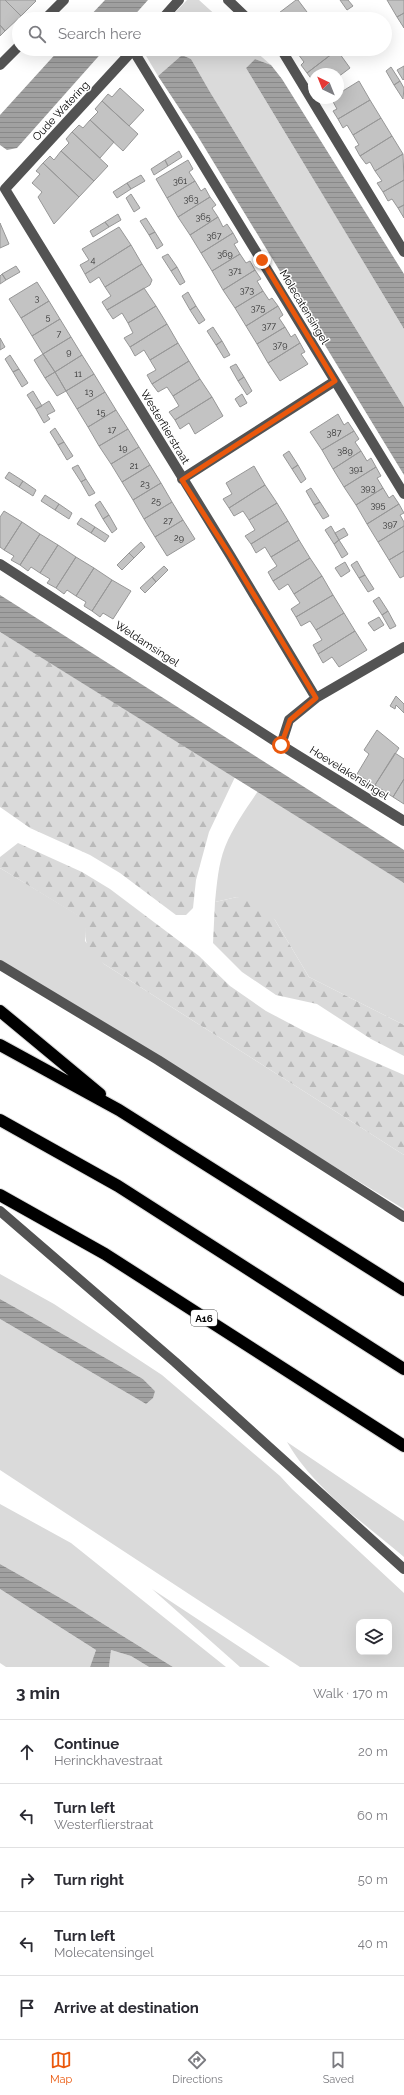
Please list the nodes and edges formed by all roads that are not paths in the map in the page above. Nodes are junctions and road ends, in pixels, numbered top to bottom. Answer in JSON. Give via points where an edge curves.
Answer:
{"nodes":[{"id":1,"x":64,"y":0,"type":"edge"},
{"id":2,"x":179,"y":0,"type":"edge"},
{"id":3,"x":228,"y":0,"type":"edge"},
{"id":4,"x":52,"y":12,"type":"edge"},
{"id":5,"x":168,"y":12,"type":"edge"},
{"id":6,"x":241,"y":12,"type":"edge"},
{"id":7,"x":12,"y":53,"type":"edge"},
{"id":8,"x":127,"y":56,"type":"edge"},
{"id":9,"x":138,"y":56,"type":"edge"},
{"id":10,"x":285,"y":56,"type":"edge"},
{"id":11,"x":0,"y":65,"type":"edge"},
{"id":12,"x":2,"y":189,"type":"edge"},
{"id":13,"x":404,"y":252,"type":"edge"},
{"id":14,"x":335,"y":381,"type":"junction"},
{"id":15,"x":182,"y":480,"type":"junction"},
{"id":16,"x":404,"y":494,"type":"edge"},
{"id":17,"x":0,"y":564,"type":"edge"},
{"id":18,"x":404,"y":646,"type":"edge"},
{"id":19,"x":316,"y":698,"type":"junction"},
{"id":20,"x":281,"y":745,"type":"junction"},
{"id":21,"x":404,"y":821,"type":"edge"},
{"id":22,"x":0,"y":965,"type":"edge"},
{"id":23,"x":0,"y":1010,"type":"edge"},
{"id":24,"x":0,"y":1045,"type":"edge"},
{"id":25,"x":119,"y":1110,"type":"junction"},
{"id":26,"x":0,"y":1120,"type":"edge"},
{"id":27,"x":0,"y":1195,"type":"edge"},
{"id":28,"x":0,"y":1211,"type":"edge"},
{"id":29,"x":404,"y":1217,"type":"edge"},
{"id":30,"x":404,"y":1290,"type":"edge"},
{"id":31,"x":404,"y":1370,"type":"edge"},
{"id":32,"x":404,"y":1446,"type":"edge"},
{"id":33,"x":404,"y":1570,"type":"edge"}],
"edges":[{"from":1,"to":4,"type":"street"},
{"from":2,"to":5,"type":"street"},
{"from":3,"to":6,"type":"street"},
{"from":7,"to":11,"type":"street"},
{"from":8,"to":12,"type":"street","name":"Oude Watering"},
{"from":9,"to":14,"type":"street","name":"Molecatensingel"},
{"from":10,"to":13,"type":"street"},
{"from":12,"to":15,"type":"street","name":"Westerflierstraat"},
{"from":14,"to":15,"type":"street"},
{"from":14,"to":16,"type":"street","name":"Molecatensingel"},
{"from":15,"to":19,"type":"street","name":"Westerflierstraat"},
{"from":17,"to":20,"type":"street","name":"Weldamsingel"},
{"from":18,"to":19,"type":"street"},
{"from":19,"to":20,"type":"street","via":[[290,720]]},
{"from":20,"to":21,"type":"street","name":"Hoevelakensingel"},
{"from":22,"to":29,"type":"street","via":[[158,1060]]},
{"from":23,"to":25,"type":"highway"},
{"from":24,"to":25,"type":"highway"},
{"from":25,"to":30,"type":"highway"},
{"from":26,"to":31,"type":"highway","via":[[118,1186]]},
{"from":27,"to":32,"type":"highway","number":"A16","via":[[105,1254]]},
{"from":28,"to":33,"type":"street","via":[[175,1362]]}]}
